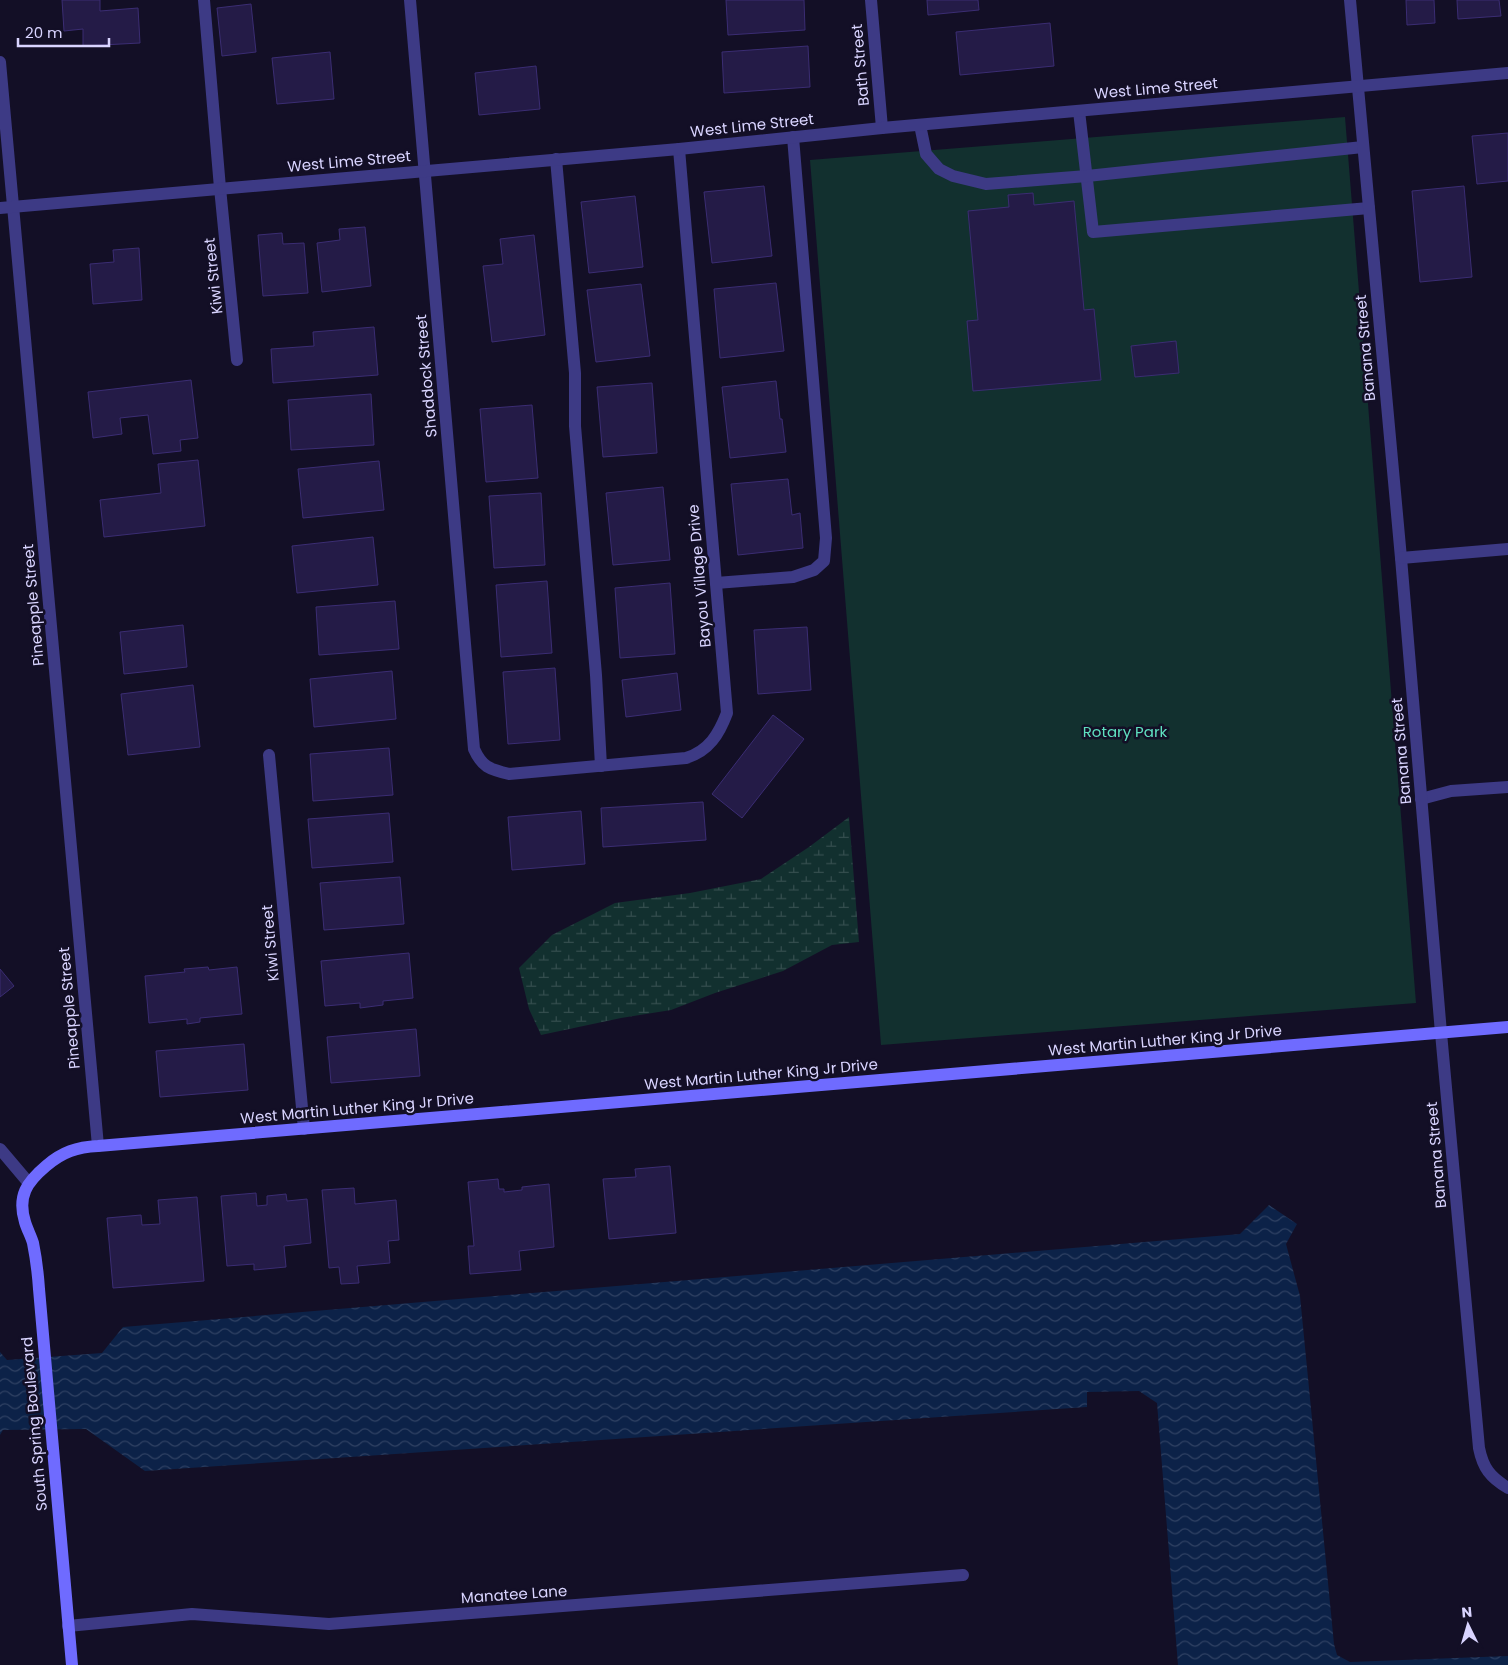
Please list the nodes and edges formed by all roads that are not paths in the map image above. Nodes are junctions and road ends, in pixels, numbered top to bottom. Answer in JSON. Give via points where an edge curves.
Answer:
{"nodes":[{"id":1,"x":204,"y":0,"type":"edge"},
{"id":2,"x":410,"y":0,"type":"edge"},
{"id":3,"x":871,"y":0,"type":"edge"},
{"id":4,"x":1350,"y":0,"type":"edge"},
{"id":5,"x":0,"y":62,"type":"edge"},
{"id":6,"x":1508,"y":73,"type":"edge"},
{"id":7,"x":1357,"y":87,"type":"junction"},
{"id":8,"x":1079,"y":111,"type":"junction"},
{"id":9,"x":920,"y":125,"type":"junction"},
{"id":10,"x":882,"y":128,"type":"junction"},
{"id":11,"x":793,"y":137,"type":"junction"},
{"id":12,"x":1363,"y":147,"type":"junction"},
{"id":13,"x":679,"y":149,"type":"junction"},
{"id":14,"x":556,"y":159,"type":"junction"},
{"id":15,"x":425,"y":170,"type":"junction"},
{"id":16,"x":1087,"y":176,"type":"junction"},
{"id":17,"x":220,"y":188,"type":"junction"},
{"id":18,"x":6,"y":207,"type":"edge"},
{"id":19,"x":1369,"y":208,"type":"junction"},
{"id":20,"x":238,"y":360,"type":"dead end"},
{"id":21,"x":1508,"y":549,"type":"edge"},
{"id":22,"x":1401,"y":558,"type":"junction"},
{"id":23,"x":716,"y":583,"type":"junction"},
{"id":24,"x":474,"y":749,"type":"joint"},
{"id":25,"x":269,"y":755,"type":"dead end"},
{"id":26,"x":601,"y":766,"type":"junction"},
{"id":27,"x":1508,"y":787,"type":"edge"},
{"id":28,"x":1421,"y":799,"type":"junction"},
{"id":29,"x":1508,"y":1027,"type":"edge"},
{"id":30,"x":1441,"y":1033,"type":"junction"},
{"id":31,"x":304,"y":1128,"type":"junction"},
{"id":32,"x":98,"y":1146,"type":"junction"},
{"id":33,"x":0,"y":1149,"type":"edge"},
{"id":34,"x":28,"y":1182,"type":"junction"},
{"id":35,"x":1508,"y":1488,"type":"edge"},
{"id":36,"x":963,"y":1575,"type":"dead end"},
{"id":37,"x":68,"y":1626,"type":"junction"},
{"id":38,"x":72,"y":1665,"type":"edge"}],
"edges":[{"from":1,"to":17,"type":"street","name":"Kiwi Street"},
{"from":2,"to":15,"type":"street","name":"Shaddock Street"},
{"from":3,"to":10,"type":"street","name":"Bath Street"},
{"from":4,"to":7,"type":"street","name":"Banana Street"},
{"from":5,"to":18,"type":"street","name":"Pineapple Street"},
{"from":6,"to":7,"type":"street","name":"West Lime Street"},
{"from":7,"to":8,"type":"street","name":"West Lime Street"},
{"from":7,"to":12,"type":"street","name":"Banana Street"},
{"from":8,"to":9,"type":"street","name":"West Lime Street"},
{"from":8,"to":16,"type":"street"},
{"from":9,"to":10,"type":"street","name":"West Lime Street"},
{"from":9,"to":16,"type":"street","via":[[926,154],[939,169],[953,176],[986,184]]},
{"from":10,"to":11,"type":"street","name":"West Lime Street"},
{"from":11,"to":13,"type":"street","name":"West Lime Street"},
{"from":11,"to":23,"type":"street","via":[[826,538],[824,561],[814,570],[793,577]]},
{"from":12,"to":16,"type":"street"},
{"from":12,"to":19,"type":"street","name":"Banana Street"},
{"from":13,"to":14,"type":"street","name":"West Lime Street"},
{"from":13,"to":23,"type":"street","name":"Bayou Village Drive"},
{"from":14,"to":15,"type":"street","name":"West Lime Street"},
{"from":14,"to":26,"type":"street","via":[[575,373],[575,426]]},
{"from":15,"to":17,"type":"street","name":"West Lime Street"},
{"from":15,"to":24,"type":"street","name":"Shaddock Street"},
{"from":16,"to":19,"type":"street","via":[[1093,232]]},
{"from":17,"to":18,"type":"street","name":"West Lime Street"},
{"from":17,"to":20,"type":"street","name":"Kiwi Street"},
{"from":18,"to":32,"type":"street","name":"Pineapple Street"},
{"from":19,"to":22,"type":"street","name":"Banana Street"},
{"from":21,"to":22,"type":"street"},
{"from":22,"to":28,"type":"street","name":"Banana Street"},
{"from":23,"to":26,"type":"street","name":"Bayou Village Drive","via":[[727,713],[715,739],[696,755],[686,758]]},
{"from":24,"to":26,"type":"street","name":"Bayou Village Drive","via":[[480,762],[492,770],[509,774]]},
{"from":25,"to":31,"type":"street","name":"Kiwi Street"},
{"from":27,"to":28,"type":"street","via":[[1451,791]]},
{"from":28,"to":30,"type":"street","name":"Banana Street"},
{"from":29,"to":30,"type":"street","name":"West Martin Luther King Jr Drive"},
{"from":30,"to":31,"type":"street","name":"West Martin Luther King Jr Drive"},
{"from":30,"to":35,"type":"street","name":"Banana Street","via":[[1482,1462],[1488,1472]]},
{"from":31,"to":32,"type":"street","name":"West Martin Luther King Jr Drive"},
{"from":32,"to":34,"type":"street","name":"West Martin Luther King Jr Drive","via":[[67,1151]]},
{"from":33,"to":34,"type":"street"},
{"from":34,"to":37,"type":"street","name":"South Spring Boulevard","via":[[24,1192],[24,1221],[33,1244],[37,1270]]},
{"from":36,"to":37,"type":"street","name":"Manatee Lane","via":[[329,1624],[192,1614]]},
{"from":37,"to":38,"type":"street","name":"South Spring Boulevard"}]}
